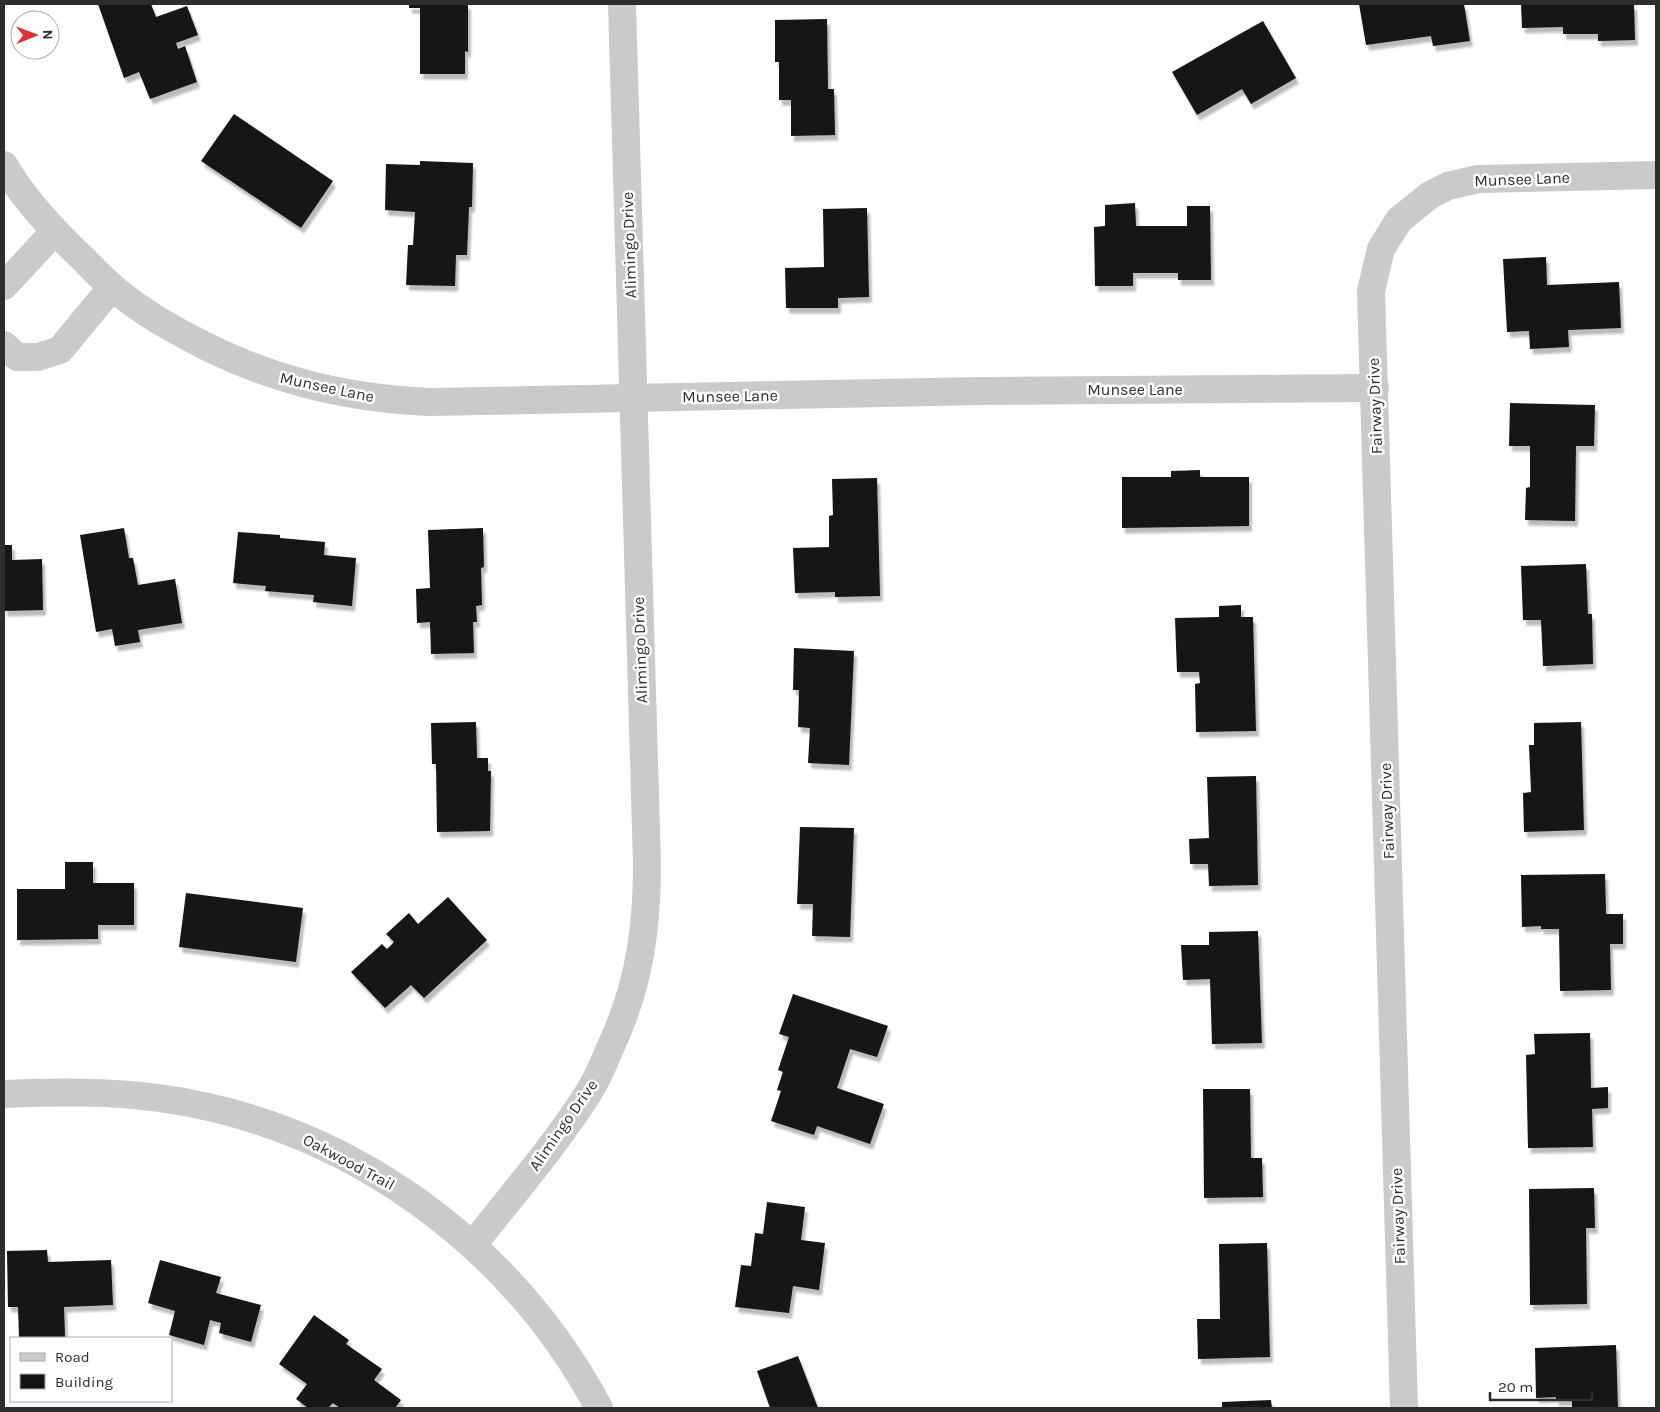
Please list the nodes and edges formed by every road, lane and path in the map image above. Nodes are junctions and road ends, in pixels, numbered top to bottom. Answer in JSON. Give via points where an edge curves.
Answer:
{"nodes":[{"id":1,"x":622,"y":4,"type":"edge"},
{"id":2,"x":4,"y":165,"type":"edge"},
{"id":3,"x":1656,"y":175,"type":"edge"},
{"id":4,"x":1399,"y":220,"type":"joint"},
{"id":5,"x":55,"y":231,"type":"junction"},
{"id":6,"x":4,"y":286,"type":"edge"},
{"id":7,"x":112,"y":287,"type":"junction"},
{"id":8,"x":4,"y":345,"type":"edge"},
{"id":9,"x":1375,"y":388,"type":"junction"},
{"id":10,"x":632,"y":398,"type":"junction"},
{"id":11,"x":4,"y":1094,"type":"edge"},
{"id":12,"x":472,"y":1246,"type":"junction"},
{"id":13,"x":600,"y":1408,"type":"edge"},
{"id":14,"x":1404,"y":1408,"type":"edge"}],
"edges":[{"from":1,"to":10,"type":"street","name":"Alimingo Drive"},
{"from":2,"to":5,"type":"street","name":"Munsee Lane"},
{"from":3,"to":4,"type":"street","name":"Munsee Lane","via":[[1478,179],[1448,186],[1430,195]]},
{"from":4,"to":9,"type":"street","name":"Fairway Drive","via":[[1381,249],[1371,291]]},
{"from":5,"to":6,"type":"street"},
{"from":5,"to":7,"type":"street","name":"Munsee Lane"},
{"from":7,"to":8,"type":"street","via":[[60,350],[38,358],[17,356]]},
{"from":7,"to":10,"type":"street","name":"Munsee Lane","via":[[162,322],[216,353],[260,371],[321,389],[383,399],[429,402]]},
{"from":9,"to":10,"type":"street","name":"Munsee Lane"},
{"from":9,"to":14,"type":"street","name":"Fairway Drive"},
{"from":10,"to":12,"type":"street","name":"Alimingo Drive","via":[[647,864],[640,960],[622,1023],[587,1095]]},
{"from":11,"to":12,"type":"street","name":"Oakwood Trail","via":[[129,1094],[191,1104],[268,1125],[328,1149],[397,1187]]},
{"from":12,"to":13,"type":"street","name":"Oakwood Trail","via":[[496,1267],[558,1341]]}]}
